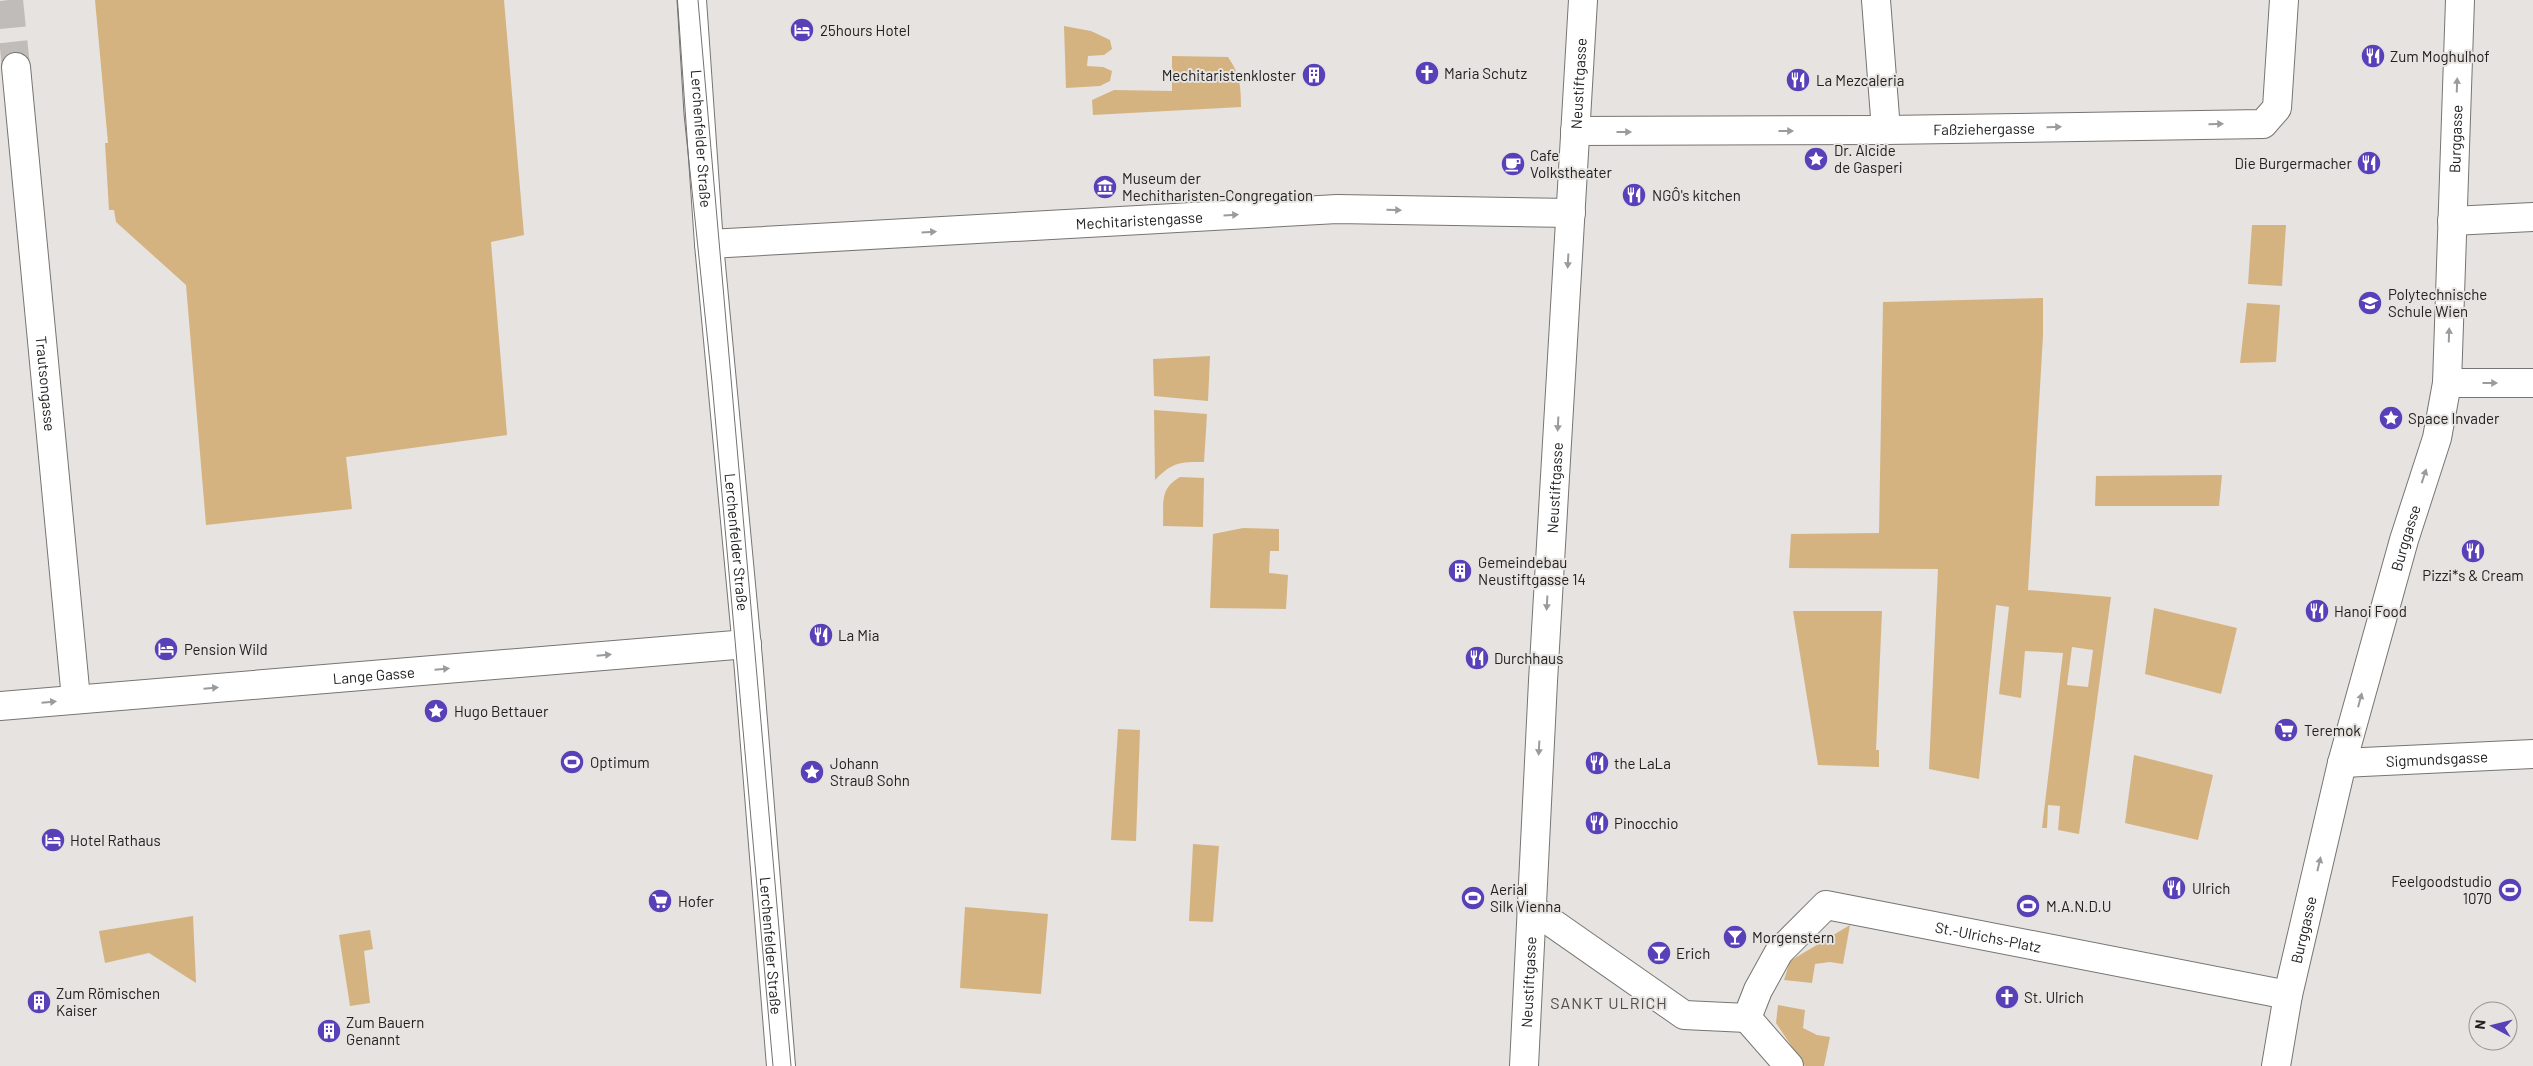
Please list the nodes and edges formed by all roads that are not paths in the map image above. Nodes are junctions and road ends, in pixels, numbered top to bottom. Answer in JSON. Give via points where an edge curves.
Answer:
{"nodes":[{"id":1,"x":1583,"y":0,"type":"edge"},
{"id":2,"x":1876,"y":0,"type":"edge"},
{"id":3,"x":2284,"y":0,"type":"edge"},
{"id":4,"x":2460,"y":0,"type":"edge"},
{"id":5,"x":696,"y":6,"type":"edge"},
{"id":6,"x":16,"y":67,"type":"tunnel mouth"},
{"id":7,"x":1886,"y":130,"type":"junction"},
{"id":8,"x":1575,"y":131,"type":"junction"},
{"id":9,"x":1571,"y":213,"type":"junction"},
{"id":10,"x":2533,"y":217,"type":"edge"},
{"id":11,"x":2452,"y":221,"type":"junction"},
{"id":12,"x":710,"y":244,"type":"junction"},
{"id":13,"x":2447,"y":384,"type":"junction"},
{"id":14,"x":2533,"y":384,"type":"edge"},
{"id":15,"x":746,"y":644,"type":"junction"},
{"id":16,"x":76,"y":699,"type":"junction"},
{"id":17,"x":0,"y":706,"type":"edge"},
{"id":18,"x":2533,"y":754,"type":"edge"},
{"id":19,"x":2342,"y":763,"type":"junction"},
{"id":20,"x":1531,"y":908,"type":"junction"},
{"id":21,"x":2288,"y":995,"type":"junction"},
{"id":22,"x":1747,"y":1018,"type":"junction"},
{"id":23,"x":781,"y":1066,"type":"edge"},
{"id":24,"x":1524,"y":1066,"type":"edge"},
{"id":25,"x":1788,"y":1066,"type":"edge"},
{"id":26,"x":2276,"y":1066,"type":"edge"}],
"edges":[{"from":1,"to":8,"type":"street","name":"Neustiftgasse"},
{"from":2,"to":7,"type":"street"},
{"from":7,"to":3,"type":"street","name":"Faßziehergasse","one_way":true,"via":[[2263,124],[2277,108]]},
{"from":11,"to":4,"type":"street","name":"Burggasse","one_way":true},
{"from":5,"to":12,"type":"street","name":"Lerchenfelder Straße"},
{"from":6,"to":16,"type":"street","name":"Trautsongasse"},
{"from":8,"to":7,"type":"street","name":"Faßziehergasse","one_way":true},
{"from":8,"to":9,"type":"street","name":"Neustiftgasse"},
{"from":12,"to":9,"type":"street","name":"Mechitaristengasse","one_way":true,"via":[[1337,209]]},
{"from":9,"to":20,"type":"street","name":"Neustiftgasse","one_way":true},
{"from":10,"to":11,"type":"street"},
{"from":13,"to":11,"type":"street","name":"Burggasse","one_way":true},
{"from":12,"to":15,"type":"street","name":"Lerchenfelder Straße"},
{"from":13,"to":14,"type":"street","one_way":true},
{"from":19,"to":13,"type":"street","name":"Burggasse","one_way":true,"via":[[2404,540],[2437,438]]},
{"from":16,"to":15,"type":"street","name":"Lange Gasse","one_way":true},
{"from":15,"to":23,"type":"street","name":"Lerchenfelder Straße"},
{"from":17,"to":16,"type":"street","name":"Lange Gasse","one_way":true},
{"from":18,"to":19,"type":"street","name":"Sigmundsgasse"},
{"from":21,"to":19,"type":"street","name":"Burggasse","one_way":true},
{"from":20,"to":22,"type":"street","via":[[1684,1015]]},
{"from":20,"to":24,"type":"street","name":"Neustiftgasse"},
{"from":21,"to":22,"type":"street","name":"St.-Ulrichs-Platz","via":[[1826,905],[1779,952]]},
{"from":21,"to":26,"type":"street","name":"Burggasse"},
{"from":22,"to":25,"type":"street"}]}
